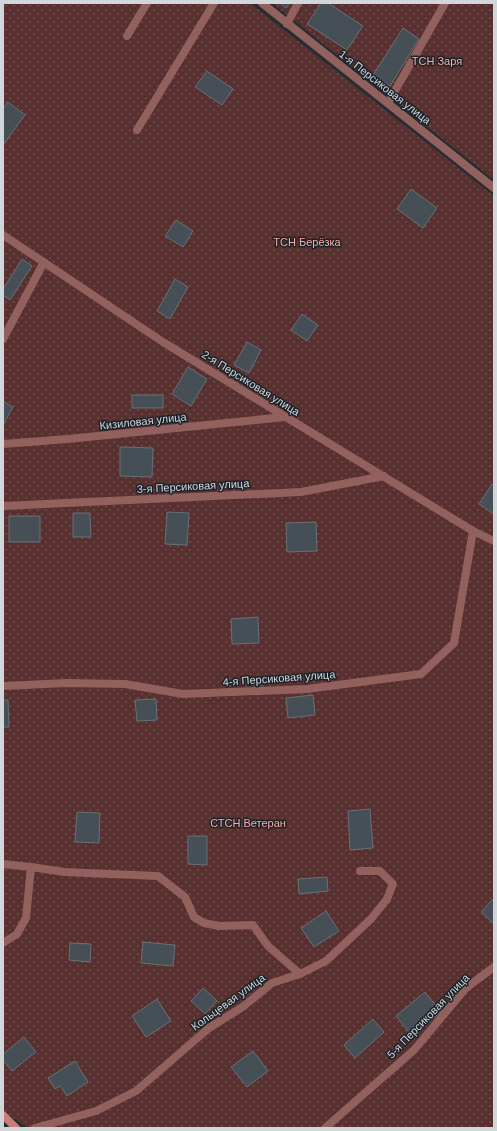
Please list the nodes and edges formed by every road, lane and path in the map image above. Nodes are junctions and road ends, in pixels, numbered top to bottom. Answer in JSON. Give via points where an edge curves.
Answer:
{"nodes":[{"id":1,"x":147,"y":3,"type":"edge"},
{"id":2,"x":214,"y":3,"type":"edge"},
{"id":3,"x":262,"y":3,"type":"edge"},
{"id":4,"x":298,"y":3,"type":"edge"},
{"id":5,"x":444,"y":3,"type":"edge"},
{"id":6,"x":287,"y":24,"type":"junction"},
{"id":7,"x":127,"y":36,"type":"dead end"},
{"id":8,"x":388,"y":103,"type":"junction"},
{"id":9,"x":137,"y":130,"type":"dead end"},
{"id":10,"x":494,"y":188,"type":"edge"},
{"id":11,"x":3,"y":235,"type":"edge"},
{"id":12,"x":44,"y":262,"type":"junction"},
{"id":13,"x":3,"y":338,"type":"edge"},
{"id":14,"x":285,"y":417,"type":"junction"},
{"id":15,"x":3,"y":444,"type":"edge"},
{"id":16,"x":384,"y":476,"type":"junction"},
{"id":17,"x":3,"y":506,"type":"edge"},
{"id":18,"x":473,"y":531,"type":"junction"},
{"id":19,"x":494,"y":541,"type":"edge"},
{"id":20,"x":3,"y":686,"type":"edge"},
{"id":21,"x":3,"y":864,"type":"edge"},
{"id":22,"x":31,"y":867,"type":"junction"},
{"id":23,"x":360,"y":871,"type":"dead end"},
{"id":24,"x":3,"y":943,"type":"edge"},
{"id":25,"x":494,"y":967,"type":"edge"},
{"id":26,"x":300,"y":974,"type":"junction"},
{"id":27,"x":3,"y":1115,"type":"edge"},
{"id":28,"x":16,"y":1128,"type":"edge"},
{"id":29,"x":35,"y":1128,"type":"edge"},
{"id":30,"x":325,"y":1128,"type":"edge"}],
"edges":[{"from":1,"to":7,"type":"lane"},
{"from":2,"to":9,"type":"lane"},
{"from":3,"to":6,"type":"lane","name":"1-я Персиковая улица"},
{"from":4,"to":6,"type":"lane"},
{"from":5,"to":8,"type":"lane"},
{"from":6,"to":8,"type":"lane","name":"1-я Персиковая улица"},
{"from":8,"to":10,"type":"lane","name":"1-я Персиковая улица"},
{"from":11,"to":12,"type":"lane","name":"2-я Персиковая улица"},
{"from":12,"to":13,"type":"lane"},
{"from":12,"to":14,"type":"lane","name":"2-я Персиковая улица","via":[[163,342]]},
{"from":14,"to":15,"type":"lane","name":"Кизиловая улица"},
{"from":14,"to":16,"type":"lane","name":"2-я Персиковая улица"},
{"from":16,"to":17,"type":"lane","name":"3-я Персиковая улица","via":[[301,492]]},
{"from":16,"to":18,"type":"lane","name":"2-я Персиковая улица"},
{"from":18,"to":19,"type":"lane","name":"2-я Персиковая улица"},
{"from":18,"to":20,"type":"lane","name":"4-я Персиковая улица","via":[[454,643],[421,674],[307,689],[183,694],[125,684]]},
{"from":21,"to":22,"type":"lane"},
{"from":22,"to":24,"type":"lane","via":[[26,918],[17,934]]},
{"from":22,"to":26,"type":"lane","via":[[64,872],[158,876],[185,897],[194,917],[204,923],[219,926],[253,925],[268,946]]},
{"from":23,"to":26,"type":"lane","name":"Кольцевая улица","via":[[380,871],[393,884],[387,899],[371,919],[326,961]]},
{"from":25,"to":30,"type":"lane","name":"5-я Персиковая улица","via":[[466,988],[414,1050]]},
{"from":26,"to":29,"type":"lane","name":"Кольцевая улица","via":[[272,983],[244,1006],[209,1028],[136,1091],[96,1111]]},
{"from":27,"to":28,"type":"main road"}]}
